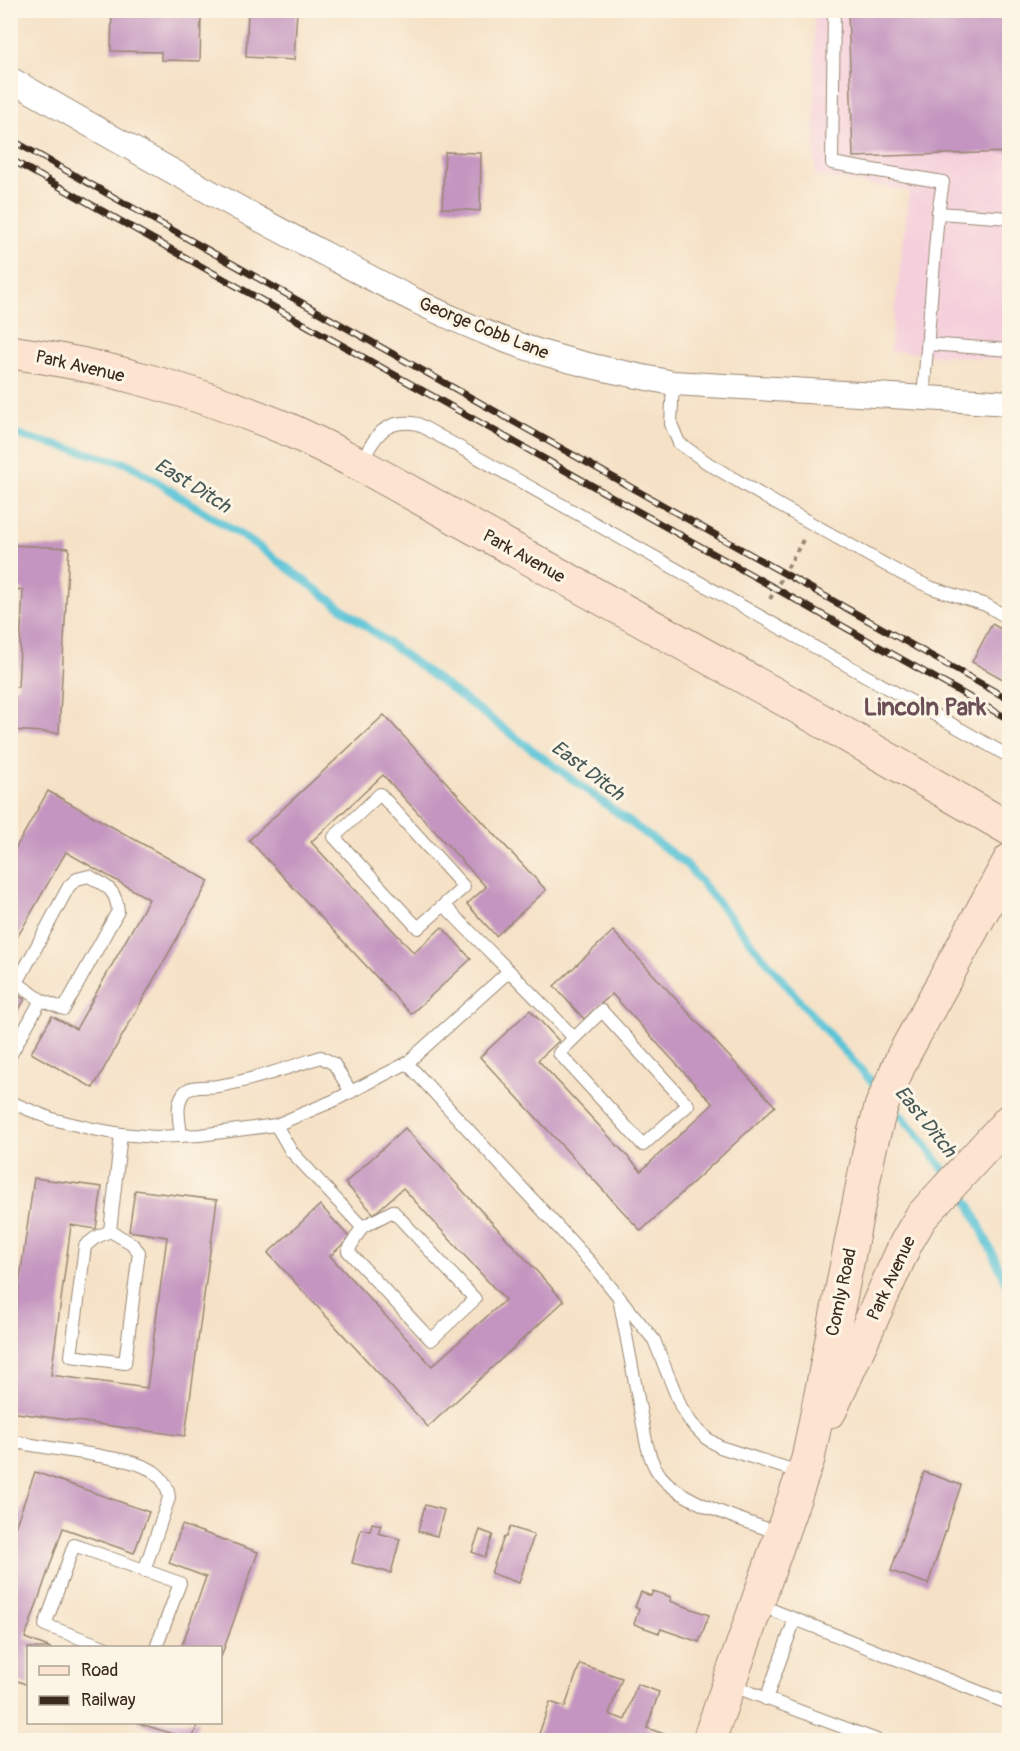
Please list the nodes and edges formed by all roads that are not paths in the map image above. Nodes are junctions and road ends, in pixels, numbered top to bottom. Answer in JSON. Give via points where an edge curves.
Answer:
{"nodes":[{"id":1,"x":834,"y":10,"type":"edge"},
{"id":2,"x":10,"y":80,"type":"edge"},
{"id":3,"x":938,"y":213,"type":"junction"},
{"id":4,"x":1010,"y":218,"type":"edge"},
{"id":5,"x":928,"y":344,"type":"junction"},
{"id":6,"x":1010,"y":350,"type":"edge"},
{"id":7,"x":10,"y":352,"type":"edge"},
{"id":8,"x":673,"y":383,"type":"junction"},
{"id":9,"x":923,"y":398,"type":"junction"},
{"id":10,"x":1010,"y":404,"type":"edge"},
{"id":11,"x":361,"y":465,"type":"junction"},
{"id":12,"x":1010,"y":619,"type":"edge"},
{"id":13,"x":1010,"y":757,"type":"edge"},
{"id":14,"x":1010,"y":828,"type":"edge"},
{"id":15,"x":1010,"y":860,"type":"edge"},
{"id":16,"x":444,"y":905,"type":"junction"},
{"id":17,"x":508,"y":972,"type":"junction"},
{"id":18,"x":42,"y":1000,"type":"junction"},
{"id":19,"x":574,"y":1038,"type":"junction"},
{"id":20,"x":10,"y":1056,"type":"edge"},
{"id":21,"x":407,"y":1063,"type":"junction"},
{"id":22,"x":351,"y":1092,"type":"junction"},
{"id":23,"x":10,"y":1102,"type":"edge"},
{"id":24,"x":276,"y":1125,"type":"junction"},
{"id":25,"x":1002,"y":1128,"type":"edge"},
{"id":26,"x":121,"y":1134,"type":"junction"},
{"id":27,"x":181,"y":1136,"type":"junction"},
{"id":28,"x":856,"y":1222,"type":"junction"},
{"id":29,"x":362,"y":1227,"type":"junction"},
{"id":30,"x":110,"y":1231,"type":"junction"},
{"id":31,"x":906,"y":1243,"type":"junction"},
{"id":32,"x":619,"y":1297,"type":"junction"},
{"id":33,"x":10,"y":1442,"type":"edge"},
{"id":34,"x":805,"y":1466,"type":"junction"},
{"id":35,"x":782,"y":1535,"type":"junction"},
{"id":36,"x":144,"y":1571,"type":"junction"},
{"id":37,"x":757,"y":1604,"type":"junction"},
{"id":38,"x":795,"y":1619,"type":"junction"},
{"id":39,"x":104,"y":1646,"type":"edge"},
{"id":40,"x":156,"y":1646,"type":"edge"},
{"id":41,"x":729,"y":1684,"type":"junction"},
{"id":42,"x":766,"y":1699,"type":"junction"},
{"id":43,"x":1010,"y":1704,"type":"edge"},
{"id":44,"x":709,"y":1740,"type":"edge"},
{"id":45,"x":877,"y":1740,"type":"edge"}],
"edges":[{"from":1,"to":3,"type":"lane","via":[[832,163],[943,182]]},
{"from":2,"to":8,"type":"street","name":"George Cobb Lane","via":[[229,204],[433,310],[551,355]]},
{"from":3,"to":4,"type":"lane"},
{"from":3,"to":5,"type":"lane"},
{"from":5,"to":6,"type":"lane"},
{"from":5,"to":9,"type":"lane"},
{"from":7,"to":11,"type":"street","name":"Park Avenue","via":[[79,363],[219,403]]},
{"from":8,"to":9,"type":"street","name":"George Cobb Lane"},
{"from":8,"to":12,"type":"lane","via":[[671,424],[679,443],[902,574],[986,605]]},
{"from":9,"to":10,"type":"street","name":"George Cobb Lane"},
{"from":11,"to":13,"type":"lane","via":[[381,429],[405,421],[418,424]]},
{"from":11,"to":14,"type":"street","name":"Park Avenue"},
{"from":15,"to":28,"type":"street","name":"Comly Road","via":[[903,1056],[881,1107]]},
{"from":16,"to":16,"type":"lane","via":[[464,887],[380,794],[334,837],[418,928]]},
{"from":16,"to":17,"type":"lane"},
{"from":17,"to":19,"type":"lane"},
{"from":17,"to":21,"type":"lane"},
{"from":18,"to":18,"type":"lane","via":[[64,1009],[118,911],[113,893],[89,876],[69,886],[17,983]]},
{"from":18,"to":20,"type":"lane"},
{"from":19,"to":19,"type":"lane","via":[[559,1053],[643,1145],[688,1105],[603,1011]]},
{"from":21,"to":22,"type":"lane"},
{"from":21,"to":32,"type":"lane"},
{"from":22,"to":24,"type":"lane"},
{"from":22,"to":27,"type":"lane","via":[[334,1064],[321,1057],[252,1079],[190,1089],[183,1094],[178,1108]]},
{"from":23,"to":26,"type":"lane","via":[[52,1119]]},
{"from":24,"to":27,"type":"lane"},
{"from":24,"to":29,"type":"lane","via":[[291,1151]]},
{"from":25,"to":31,"type":"street","name":"Park Avenue","via":[[921,1217]]},
{"from":26,"to":27,"type":"lane"},
{"from":26,"to":30,"type":"lane"},
{"from":28,"to":31,"type":"street","via":[[871,1241],[883,1245]]},
{"from":28,"to":34,"type":"street","name":"Comly Road"},
{"from":29,"to":29,"type":"lane","via":[[348,1251],[431,1340],[475,1299],[393,1211]]},
{"from":30,"to":30,"type":"lane","via":[[85,1246],[71,1356],[125,1363],[139,1252]]},
{"from":31,"to":34,"type":"street","name":"Park Avenue"},
{"from":32,"to":34,"type":"lane","via":[[654,1340],[681,1407],[706,1438],[739,1454]]},
{"from":32,"to":35,"type":"lane","via":[[650,1459],[659,1475],[673,1489],[692,1499]]},
{"from":33,"to":36,"type":"lane","via":[[117,1459],[140,1465],[162,1479],[169,1498]]},
{"from":34,"to":35,"type":"street","name":"Comly Road"},
{"from":35,"to":37,"type":"street","name":"Comly Road"},
{"from":36,"to":39,"type":"lane","via":[[75,1545],[45,1625]]},
{"from":36,"to":40,"type":"lane","via":[[180,1583]]},
{"from":37,"to":38,"type":"lane"},
{"from":37,"to":41,"type":"street","name":"Comly Road"},
{"from":38,"to":42,"type":"lane"},
{"from":38,"to":43,"type":"lane"},
{"from":41,"to":42,"type":"lane"},
{"from":41,"to":44,"type":"street","name":"Comly Road"},
{"from":42,"to":45,"type":"lane"}]}
